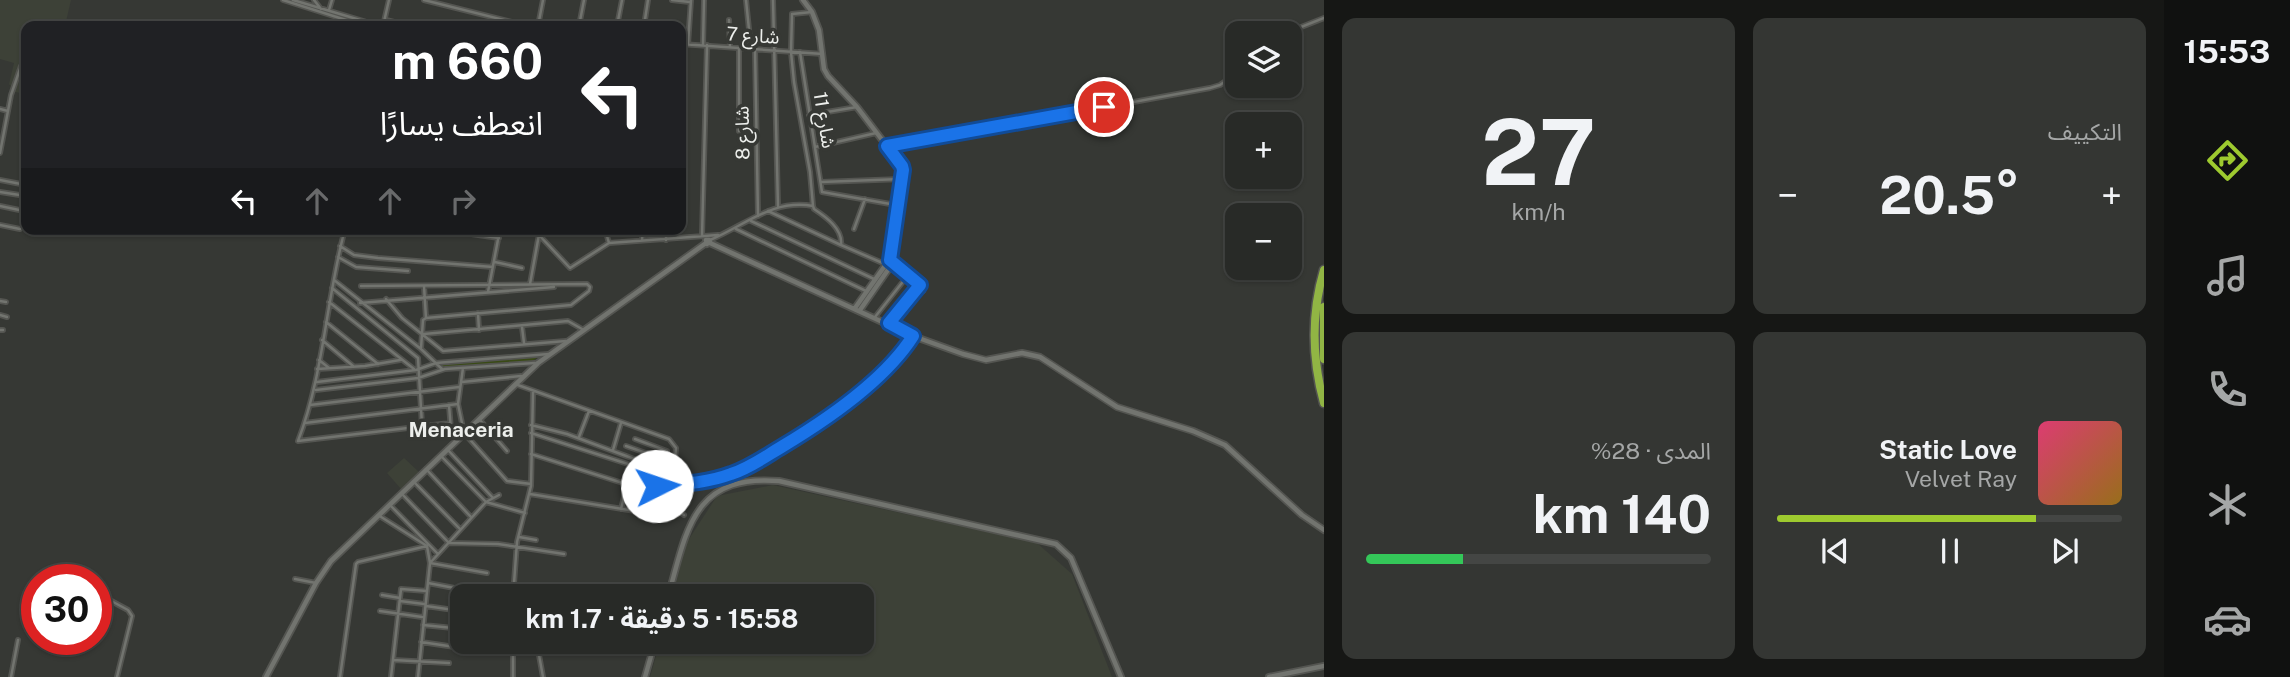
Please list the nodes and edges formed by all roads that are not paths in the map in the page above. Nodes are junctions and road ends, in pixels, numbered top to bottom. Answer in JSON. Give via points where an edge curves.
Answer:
{"nodes":[{"id":1,"x":283,"y":0,"type":"edge"},
{"id":2,"x":293,"y":0,"type":"edge"},
{"id":3,"x":314,"y":0,"type":"edge"},
{"id":4,"x":332,"y":0,"type":"edge"},
{"id":5,"x":389,"y":0,"type":"edge"},
{"id":6,"x":424,"y":0,"type":"edge"},
{"id":7,"x":543,"y":0,"type":"edge"},
{"id":8,"x":584,"y":0,"type":"edge"},
{"id":9,"x":622,"y":0,"type":"edge"},
{"id":10,"x":648,"y":0,"type":"edge"},
{"id":11,"x":673,"y":0,"type":"edge"},
{"id":12,"x":705,"y":0,"type":"edge"},
{"id":13,"x":746,"y":0,"type":"edge"},
{"id":14,"x":773,"y":0,"type":"edge"},
{"id":15,"x":803,"y":0,"type":"edge"},
{"id":16,"x":691,"y":1,"type":"edge"},
{"id":17,"x":321,"y":9,"type":"junction"},
{"id":18,"x":329,"y":11,"type":"junction"},
{"id":19,"x":812,"y":12,"type":"junction"},
{"id":20,"x":1324,"y":18,"type":"edge"},
{"id":21,"x":384,"y":20,"type":"joint"},
{"id":22,"x":729,"y":20,"type":"dead end"},
{"id":23,"x":349,"y":21,"type":"edge"},
{"id":24,"x":364,"y":21,"type":"edge"},
{"id":25,"x":388,"y":21,"type":"edge"},
{"id":26,"x":508,"y":21,"type":"edge"},
{"id":27,"x":539,"y":21,"type":"edge"},
{"id":28,"x":580,"y":21,"type":"edge"},
{"id":29,"x":618,"y":21,"type":"edge"},
{"id":30,"x":645,"y":21,"type":"edge"},
{"id":31,"x":1302,"y":27,"type":"edge"},
{"id":32,"x":688,"y":44,"type":"joint"},
{"id":33,"x":705,"y":45,"type":"junction"},
{"id":34,"x":730,"y":47,"type":"junction"},
{"id":35,"x":740,"y":48,"type":"junction"},
{"id":36,"x":753,"y":49,"type":"junction"},
{"id":37,"x":774,"y":50,"type":"junction"},
{"id":38,"x":791,"y":52,"type":"junction"},
{"id":39,"x":800,"y":52,"type":"junction"},
{"id":40,"x":823,"y":54,"type":"junction"},
{"id":41,"x":21,"y":65,"type":"dead end"},
{"id":42,"x":1225,"y":81,"type":"edge"},
{"id":43,"x":857,"y":107,"type":"junction"},
{"id":44,"x":0,"y":109,"type":"edge"},
{"id":45,"x":8,"y":111,"type":"junction"},
{"id":46,"x":809,"y":115,"type":"junction"},
{"id":47,"x":0,"y":125,"type":"edge"},
{"id":48,"x":5,"y":127,"type":"junction"},
{"id":49,"x":739,"y":131,"type":"dead end"},
{"id":50,"x":876,"y":133,"type":"junction"},
{"id":51,"x":887,"y":146,"type":"junction"},
{"id":52,"x":815,"y":147,"type":"junction"},
{"id":53,"x":0,"y":153,"type":"edge"},
{"id":54,"x":902,"y":179,"type":"junction"},
{"id":55,"x":0,"y":180,"type":"edge"},
{"id":56,"x":820,"y":182,"type":"junction"},
{"id":57,"x":21,"y":184,"type":"edge"},
{"id":58,"x":0,"y":192,"type":"edge"},
{"id":59,"x":21,"y":195,"type":"edge"},
{"id":60,"x":865,"y":199,"type":"junction"},
{"id":61,"x":897,"y":205,"type":"junction"},
{"id":62,"x":0,"y":206,"type":"edge"},
{"id":63,"x":778,"y":206,"type":"junction"},
{"id":64,"x":813,"y":206,"type":"junction"},
{"id":65,"x":21,"y":210,"type":"edge"},
{"id":66,"x":766,"y":210,"type":"junction"},
{"id":67,"x":758,"y":216,"type":"junction"},
{"id":68,"x":751,"y":221,"type":"junction"},
{"id":69,"x":0,"y":225,"type":"edge"},
{"id":70,"x":20,"y":229,"type":"dead end"},
{"id":71,"x":736,"y":229,"type":"junction"},
{"id":72,"x":854,"y":229,"type":"dead end"},
{"id":73,"x":724,"y":234,"type":"junction"},
{"id":74,"x":343,"y":235,"type":"edge"},
{"id":75,"x":479,"y":235,"type":"edge"},
{"id":76,"x":499,"y":235,"type":"edge"},
{"id":77,"x":539,"y":235,"type":"edge"},
{"id":78,"x":540,"y":235,"type":"edge"},
{"id":79,"x":607,"y":235,"type":"edge"},
{"id":80,"x":642,"y":235,"type":"edge"},
{"id":81,"x":666,"y":235,"type":"edge"},
{"id":82,"x":499,"y":238,"type":"junction"},
{"id":83,"x":666,"y":240,"type":"junction"},
{"id":84,"x":642,"y":241,"type":"junction"},
{"id":85,"x":707,"y":241,"type":"junction"},
{"id":86,"x":609,"y":243,"type":"junction"},
{"id":87,"x":841,"y":245,"type":"junction"},
{"id":88,"x":340,"y":246,"type":"junction"},
{"id":89,"x":338,"y":257,"type":"junction"},
{"id":90,"x":890,"y":260,"type":"junction"},
{"id":91,"x":495,"y":262,"type":"junction"},
{"id":92,"x":885,"y":264,"type":"junction"},
{"id":93,"x":493,"y":267,"type":"junction"},
{"id":94,"x":522,"y":268,"type":"dead end"},
{"id":95,"x":1324,"y":270,"type":"edge"},
{"id":96,"x":408,"y":271,"type":"dead end"},
{"id":97,"x":875,"y":279,"type":"junction"},
{"id":98,"x":905,"y":279,"type":"dead end"},
{"id":99,"x":334,"y":280,"type":"junction"},
{"id":100,"x":530,"y":284,"type":"junction"},
{"id":101,"x":490,"y":285,"type":"junction"},
{"id":102,"x":920,"y":285,"type":"junction"},
{"id":103,"x":361,"y":286,"type":"dead end"},
{"id":104,"x":424,"y":286,"type":"junction"},
{"id":105,"x":564,"y":286,"type":"junction"},
{"id":106,"x":332,"y":288,"type":"junction"},
{"id":107,"x":866,"y":291,"type":"junction"},
{"id":108,"x":923,"y":291,"type":"dead end"},
{"id":109,"x":488,"y":292,"type":"junction"},
{"id":110,"x":424,"y":298,"type":"junction"},
{"id":111,"x":386,"y":299,"type":"junction"},
{"id":112,"x":0,"y":301,"type":"edge"},
{"id":113,"x":6,"y":302,"type":"dead end"},
{"id":114,"x":329,"y":302,"type":"junction"},
{"id":115,"x":360,"y":303,"type":"junction"},
{"id":116,"x":1324,"y":307,"type":"edge"},
{"id":117,"x":858,"y":309,"type":"junction"},
{"id":118,"x":478,"y":313,"type":"junction"},
{"id":119,"x":0,"y":315,"type":"edge"},
{"id":120,"x":6,"y":317,"type":"dead end"},
{"id":121,"x":426,"y":317,"type":"junction"},
{"id":122,"x":875,"y":317,"type":"junction"},
{"id":123,"x":326,"y":321,"type":"junction"},
{"id":124,"x":889,"y":323,"type":"junction"},
{"id":125,"x":523,"y":327,"type":"junction"},
{"id":126,"x":479,"y":330,"type":"junction"},
{"id":127,"x":585,"y":331,"type":"junction"},
{"id":128,"x":422,"y":334,"type":"junction"},
{"id":129,"x":913,"y":336,"type":"junction"},
{"id":130,"x":322,"y":340,"type":"junction"},
{"id":131,"x":572,"y":341,"type":"junction"},
{"id":132,"x":524,"y":343,"type":"junction"},
{"id":133,"x":421,"y":349,"type":"junction"},
{"id":134,"x":553,"y":354,"type":"junction"},
{"id":135,"x":1324,"y":359,"type":"edge"},
{"id":136,"x":319,"y":360,"type":"junction"},
{"id":137,"x":400,"y":360,"type":"junction"},
{"id":138,"x":436,"y":363,"type":"junction"},
{"id":139,"x":538,"y":363,"type":"junction"},
{"id":140,"x":378,"y":364,"type":"junction"},
{"id":141,"x":354,"y":366,"type":"junction"},
{"id":142,"x":329,"y":368,"type":"junction"},
{"id":143,"x":463,"y":368,"type":"junction"},
{"id":144,"x":317,"y":369,"type":"junction"},
{"id":145,"x":417,"y":370,"type":"junction"},
{"id":146,"x":442,"y":370,"type":"junction"},
{"id":147,"x":524,"y":376,"type":"junction"},
{"id":148,"x":418,"y":378,"type":"junction"},
{"id":149,"x":316,"y":382,"type":"junction"},
{"id":150,"x":462,"y":382,"type":"junction"},
{"id":151,"x":514,"y":384,"type":"junction"},
{"id":152,"x":459,"y":387,"type":"junction"},
{"id":153,"x":315,"y":390,"type":"junction"},
{"id":154,"x":419,"y":390,"type":"junction"},
{"id":155,"x":533,"y":391,"type":"junction"},
{"id":156,"x":1324,"y":403,"type":"edge"},
{"id":157,"x":458,"y":404,"type":"junction"},
{"id":158,"x":310,"y":405,"type":"junction"},
{"id":159,"x":449,"y":405,"type":"junction"},
{"id":160,"x":421,"y":410,"type":"junction"},
{"id":161,"x":589,"y":411,"type":"junction"},
{"id":162,"x":479,"y":419,"type":"junction"},
{"id":163,"x":450,"y":423,"type":"junction"},
{"id":164,"x":621,"y":423,"type":"junction"},
{"id":165,"x":305,"y":424,"type":"junction"},
{"id":166,"x":531,"y":425,"type":"junction"},
{"id":167,"x":422,"y":427,"type":"junction"},
{"id":168,"x":464,"y":433,"type":"junction"},
{"id":169,"x":531,"y":433,"type":"junction"},
{"id":170,"x":458,"y":438,"type":"junction"},
{"id":171,"x":578,"y":439,"type":"junction"},
{"id":172,"x":635,"y":439,"type":"dead end"},
{"id":173,"x":626,"y":446,"type":"dead end"},
{"id":174,"x":447,"y":449,"type":"junction"},
{"id":175,"x":507,"y":450,"type":"dead end"},
{"id":176,"x":612,"y":451,"type":"junction"},
{"id":177,"x":531,"y":454,"type":"junction"},
{"id":178,"x":441,"y":456,"type":"junction"},
{"id":179,"x":664,"y":460,"type":"junction"},
{"id":180,"x":628,"y":464,"type":"dead end"},
{"id":181,"x":426,"y":469,"type":"junction"},
{"id":182,"x":414,"y":482,"type":"junction"},
{"id":183,"x":531,"y":484,"type":"junction"},
{"id":184,"x":628,"y":484,"type":"junction"},
{"id":185,"x":690,"y":484,"type":"junction"},
{"id":186,"x":673,"y":485,"type":"junction"},
{"id":187,"x":640,"y":486,"type":"junction"},
{"id":188,"x":655,"y":486,"type":"junction"},
{"id":189,"x":401,"y":494,"type":"junction"},
{"id":190,"x":530,"y":494,"type":"junction"},
{"id":191,"x":499,"y":495,"type":"dead end"},
{"id":192,"x":493,"y":498,"type":"junction"},
{"id":193,"x":486,"y":502,"type":"junction"},
{"id":194,"x":390,"y":505,"type":"junction"},
{"id":195,"x":621,"y":509,"type":"junction"},
{"id":196,"x":647,"y":509,"type":"dead end"},
{"id":197,"x":525,"y":513,"type":"junction"},
{"id":198,"x":379,"y":516,"type":"junction"},
{"id":199,"x":684,"y":516,"type":"dead end"},
{"id":200,"x":471,"y":517,"type":"junction"},
{"id":201,"x":460,"y":529,"type":"junction"},
{"id":202,"x":1324,"y":530,"type":"edge"},
{"id":203,"x":518,"y":537,"type":"junction"},
{"id":204,"x":536,"y":540,"type":"dead end"},
{"id":205,"x":449,"y":543,"type":"junction"},
{"id":206,"x":426,"y":546,"type":"junction"},
{"id":207,"x":517,"y":547,"type":"junction"},
{"id":208,"x":438,"y":554,"type":"junction"},
{"id":209,"x":564,"y":554,"type":"dead end"},
{"id":210,"x":430,"y":563,"type":"junction"},
{"id":211,"x":487,"y":573,"type":"dead end"},
{"id":212,"x":295,"y":579,"type":"dead end"},
{"id":213,"x":316,"y":583,"type":"junction"},
{"id":214,"x":428,"y":583,"type":"junction"},
{"id":215,"x":514,"y":584,"type":"edge"},
{"id":216,"x":672,"y":584,"type":"edge"},
{"id":217,"x":450,"y":587,"type":"edge"},
{"id":218,"x":427,"y":591,"type":"junction"},
{"id":219,"x":382,"y":595,"type":"dead end"},
{"id":220,"x":400,"y":600,"type":"junction"},
{"id":221,"x":112,"y":601,"type":"edge"},
{"id":222,"x":426,"y":605,"type":"junction"},
{"id":223,"x":450,"y":609,"type":"edge"},
{"id":224,"x":380,"y":611,"type":"dead end"},
{"id":225,"x":398,"y":615,"type":"junction"},
{"id":226,"x":423,"y":617,"type":"junction"},
{"id":227,"x":423,"y":625,"type":"junction"},
{"id":228,"x":450,"y":628,"type":"edge"},
{"id":229,"x":18,"y":640,"type":"dead end"},
{"id":230,"x":421,"y":642,"type":"junction"},
{"id":231,"x":450,"y":646,"type":"edge"},
{"id":232,"x":513,"y":654,"type":"edge"},
{"id":233,"x":539,"y":654,"type":"edge"},
{"id":234,"x":652,"y":654,"type":"edge"},
{"id":235,"x":393,"y":660,"type":"junction"},
{"id":236,"x":419,"y":661,"type":"junction"},
{"id":237,"x":449,"y":663,"type":"dead end"},
{"id":238,"x":1324,"y":666,"type":"edge"},
{"id":239,"x":11,"y":677,"type":"edge"},
{"id":240,"x":117,"y":677,"type":"edge"},
{"id":241,"x":266,"y":677,"type":"edge"},
{"id":242,"x":341,"y":677,"type":"edge"},
{"id":243,"x":391,"y":677,"type":"edge"},
{"id":244,"x":418,"y":677,"type":"edge"},
{"id":245,"x":513,"y":677,"type":"edge"},
{"id":246,"x":543,"y":677,"type":"edge"},
{"id":247,"x":645,"y":677,"type":"edge"},
{"id":248,"x":1121,"y":677,"type":"edge"},
{"id":249,"x":1269,"y":677,"type":"edge"}],
"edges":[{"from":1,"to":23,"type":"street"},
{"from":2,"to":17,"type":"street"},
{"from":3,"to":17,"type":"street"},
{"from":4,"to":18,"type":"street"},
{"from":5,"to":21,"type":"street"},
{"from":6,"to":26,"type":"street"},
{"from":7,"to":27,"type":"street"},
{"from":8,"to":28,"type":"street"},
{"from":9,"to":29,"type":"street"},
{"from":10,"to":30,"type":"street"},
{"from":11,"to":16,"type":"street"},
{"from":12,"to":33,"type":"street"},
{"from":13,"to":36,"type":"street","name":"شارع 8"},
{"from":14,"to":37,"type":"street"},
{"from":15,"to":19,"type":"street"},
{"from":16,"to":32,"type":"street"},
{"from":17,"to":18,"type":"street"},
{"from":18,"to":24,"type":"street"},
{"from":19,"to":38,"type":"street","via":[[792,14]]},
{"from":19,"to":40,"type":"street"},
{"from":20,"to":31,"type":"street"},
{"from":21,"to":25,"type":"street"},
{"from":22,"to":34,"type":"street"},
{"from":32,"to":33,"type":"street","name":"شارع 7"},
{"from":33,"to":34,"type":"street","name":"شارع 7"},
{"from":33,"to":85,"type":"street"},
{"from":34,"to":35,"type":"street","name":"شارع 7"},
{"from":35,"to":36,"type":"street","name":"شارع 7"},
{"from":35,"to":49,"type":"street"},
{"from":36,"to":37,"type":"street","name":"شارع 7"},
{"from":36,"to":67,"type":"street","name":"شارع 8"},
{"from":37,"to":38,"type":"street","name":"شارع 7"},
{"from":37,"to":63,"type":"street"},
{"from":38,"to":39,"type":"street","name":"شارع 7"},
{"from":38,"to":64,"type":"street"},
{"from":39,"to":40,"type":"street","name":"شارع 7"},
{"from":39,"to":46,"type":"street","name":"شارع 11"},
{"from":40,"to":43,"type":"street","via":[[828,76]]},
{"from":41,"to":45,"type":"street"},
{"from":42,"to":51,"type":"street","via":[[1210,88]]},
{"from":43,"to":46,"type":"street"},
{"from":43,"to":50,"type":"street"},
{"from":44,"to":45,"type":"street"},
{"from":45,"to":48,"type":"street"},
{"from":46,"to":52,"type":"street","name":"شارع 11"},
{"from":47,"to":48,"type":"street"},
{"from":48,"to":53,"type":"street"},
{"from":50,"to":51,"type":"street"},
{"from":50,"to":52,"type":"street"},
{"from":51,"to":54,"type":"street","via":[[902,166]]},
{"from":52,"to":56,"type":"street","name":"شارع 11"},
{"from":54,"to":56,"type":"street"},
{"from":54,"to":61,"type":"street"},
{"from":55,"to":57,"type":"street"},
{"from":56,"to":60,"type":"street","name":"شارع 11","via":[[822,192]]},
{"from":58,"to":59,"type":"street"},
{"from":60,"to":61,"type":"street"},
{"from":60,"to":72,"type":"street"},
{"from":61,"to":90,"type":"street"},
{"from":62,"to":65,"type":"street"},
{"from":63,"to":64,"type":"street"},
{"from":63,"to":66,"type":"street"},
{"from":64,"to":87,"type":"street","via":[[832,223],[842,238]]},
{"from":66,"to":67,"type":"street"},
{"from":66,"to":87,"type":"street"},
{"from":67,"to":68,"type":"street"},
{"from":68,"to":71,"type":"street"},
{"from":68,"to":97,"type":"street"},
{"from":69,"to":70,"type":"street"},
{"from":71,"to":73,"type":"street"},
{"from":71,"to":107,"type":"street"},
{"from":73,"to":85,"type":"street"},
{"from":73,"to":85,"type":"street"},
{"from":74,"to":88,"type":"street"},
{"from":75,"to":82,"type":"street"},
{"from":76,"to":82,"type":"street"},
{"from":77,"to":100,"type":"street"},
{"from":78,"to":86,"type":"street","via":[[570,268]]},
{"from":79,"to":86,"type":"street"},
{"from":80,"to":84,"type":"street"},
{"from":81,"to":83,"type":"street"},
{"from":82,"to":91,"type":"street"},
{"from":83,"to":84,"type":"street"},
{"from":83,"to":85,"type":"street"},
{"from":84,"to":86,"type":"street"},
{"from":85,"to":117,"type":"street"},
{"from":85,"to":127,"type":"street"},
{"from":87,"to":92,"type":"street"},
{"from":88,"to":89,"type":"street"},
{"from":88,"to":93,"type":"street","via":[[354,255]]},
{"from":89,"to":96,"type":"street","via":[[356,267]]},
{"from":89,"to":99,"type":"street"},
{"from":90,"to":92,"type":"street"},
{"from":90,"to":102,"type":"street"},
{"from":90,"to":117,"type":"street","via":[[888,270]]},
{"from":91,"to":93,"type":"street"},
{"from":91,"to":94,"type":"street"},
{"from":92,"to":97,"type":"street"},
{"from":93,"to":101,"type":"street"},
{"from":95,"to":156,"type":"highway","via":[[1314,343]]},
{"from":97,"to":107,"type":"street"},
{"from":98,"to":122,"type":"street"},
{"from":99,"to":106,"type":"street"},
{"from":99,"to":115,"type":"street"},
{"from":100,"to":101,"type":"street"},
{"from":100,"to":105,"type":"street"},
{"from":101,"to":104,"type":"street"},
{"from":101,"to":109,"type":"street"},
{"from":102,"to":108,"type":"street"},
{"from":102,"to":124,"type":"street"},
{"from":103,"to":104,"type":"street"},
{"from":104,"to":110,"type":"street"},
{"from":105,"to":109,"type":"street"},
{"from":105,"to":118,"type":"street","via":[[590,287],[571,305]]},
{"from":106,"to":114,"type":"street"},
{"from":106,"to":145,"type":"street","via":[[418,358]]},
{"from":107,"to":117,"type":"street"},
{"from":109,"to":110,"type":"street"},
{"from":110,"to":111,"type":"street"},
{"from":110,"to":121,"type":"street"},
{"from":111,"to":115,"type":"street"},
{"from":111,"to":128,"type":"street"},
{"from":112,"to":113,"type":"street"},
{"from":114,"to":123,"type":"street"},
{"from":114,"to":137,"type":"street"},
{"from":115,"to":133,"type":"street"},
{"from":116,"to":135,"type":"highway"},
{"from":117,"to":122,"type":"street"},
{"from":118,"to":121,"type":"street"},
{"from":118,"to":126,"type":"street"},
{"from":119,"to":120,"type":"street"},
{"from":121,"to":128,"type":"street"},
{"from":122,"to":124,"type":"street"},
{"from":123,"to":130,"type":"street"},
{"from":123,"to":140,"type":"street"},
{"from":124,"to":129,"type":"street"},
{"from":125,"to":126,"type":"street"},
{"from":125,"to":127,"type":"street","via":[[568,321]]},
{"from":125,"to":132,"type":"street"},
{"from":126,"to":128,"type":"street"},
{"from":127,"to":131,"type":"street"},
{"from":128,"to":132,"type":"street","via":[[443,351]]},
{"from":128,"to":133,"type":"street"},
{"from":129,"to":185,"type":"street","via":[[884,372],[803,434],[744,470]]},
{"from":129,"to":202,"type":"street","via":[[986,360],[1022,353],[1040,356],[1117,407],[1224,445]]},
{"from":130,"to":136,"type":"street"},
{"from":130,"to":141,"type":"street"},
{"from":131,"to":132,"type":"street"},
{"from":131,"to":134,"type":"street"},
{"from":133,"to":138,"type":"street"},
{"from":134,"to":138,"type":"street"},
{"from":134,"to":139,"type":"street"},
{"from":136,"to":142,"type":"street"},
{"from":136,"to":144,"type":"street"},
{"from":137,"to":140,"type":"street"},
{"from":137,"to":145,"type":"street"},
{"from":138,"to":145,"type":"street"},
{"from":138,"to":146,"type":"street"},
{"from":139,"to":143,"type":"street"},
{"from":139,"to":147,"type":"street"},
{"from":140,"to":141,"type":"street"},
{"from":141,"to":142,"type":"street"},
{"from":142,"to":144,"type":"street"},
{"from":143,"to":146,"type":"street"},
{"from":143,"to":150,"type":"street"},
{"from":144,"to":149,"type":"street"},
{"from":145,"to":148,"type":"street"},
{"from":145,"to":149,"type":"street"},
{"from":146,"to":148,"type":"street"},
{"from":147,"to":150,"type":"street"},
{"from":147,"to":151,"type":"street"},
{"from":148,"to":153,"type":"street"},
{"from":148,"to":154,"type":"street"},
{"from":149,"to":153,"type":"street"},
{"from":150,"to":152,"type":"street"},
{"from":151,"to":155,"type":"street"},
{"from":151,"to":162,"type":"street"},
{"from":152,"to":154,"type":"street"},
{"from":152,"to":157,"type":"street"},
{"from":153,"to":158,"type":"street"},
{"from":154,"to":158,"type":"street"},
{"from":154,"to":160,"type":"street"},
{"from":155,"to":161,"type":"street"},
{"from":155,"to":166,"type":"street"},
{"from":157,"to":159,"type":"street"},
{"from":157,"to":168,"type":"street"},
{"from":158,"to":165,"type":"street"},
{"from":159,"to":160,"type":"street"},
{"from":159,"to":163,"type":"street"},
{"from":160,"to":165,"type":"street"},
{"from":160,"to":167,"type":"street"},
{"from":161,"to":164,"type":"street"},
{"from":161,"to":171,"type":"street"},
{"from":162,"to":168,"type":"street"},
{"from":162,"to":175,"type":"street"},
{"from":163,"to":167,"type":"street"},
{"from":163,"to":170,"type":"street"},
{"from":164,"to":176,"type":"street"},
{"from":164,"to":186,"type":"street","via":[[673,442]]},
{"from":165,"to":167,"type":"street","via":[[298,441]]},
{"from":166,"to":169,"type":"street"},
{"from":166,"to":171,"type":"street"},
{"from":168,"to":170,"type":"street"},
{"from":168,"to":183,"type":"street","via":[[507,481]]},
{"from":169,"to":177,"type":"street"},
{"from":169,"to":180,"type":"street"},
{"from":170,"to":174,"type":"street"},
{"from":171,"to":176,"type":"street"},
{"from":172,"to":179,"type":"street","via":[[667,451]]},
{"from":173,"to":179,"type":"street"},
{"from":174,"to":178,"type":"street"},
{"from":174,"to":192,"type":"street"},
{"from":176,"to":187,"type":"street","via":[[645,463]]},
{"from":177,"to":183,"type":"street"},
{"from":177,"to":184,"type":"street"},
{"from":178,"to":181,"type":"street"},
{"from":178,"to":193,"type":"street"},
{"from":179,"to":188,"type":"street"},
{"from":181,"to":182,"type":"street"},
{"from":181,"to":200,"type":"street"},
{"from":182,"to":189,"type":"street"},
{"from":182,"to":201,"type":"street"},
{"from":183,"to":190,"type":"street"},
{"from":184,"to":187,"type":"street"},
{"from":184,"to":195,"type":"street"},
{"from":185,"to":186,"type":"street"},
{"from":185,"to":199,"type":"street","via":[[673,507]]},
{"from":186,"to":188,"type":"street"},
{"from":187,"to":188,"type":"street"},
{"from":187,"to":195,"type":"street","via":[[635,511]]},
{"from":188,"to":196,"type":"street"},
{"from":189,"to":194,"type":"street"},
{"from":189,"to":205,"type":"street"},
{"from":190,"to":195,"type":"street"},
{"from":190,"to":197,"type":"street"},
{"from":191,"to":192,"type":"street"},
{"from":192,"to":193,"type":"street"},
{"from":193,"to":197,"type":"street"},
{"from":193,"to":200,"type":"street"},
{"from":194,"to":198,"type":"street"},
{"from":194,"to":208,"type":"street"},
{"from":197,"to":203,"type":"street"},
{"from":198,"to":206,"type":"street"},
{"from":198,"to":213,"type":"street","via":[[331,561]]},
{"from":200,"to":201,"type":"street"},
{"from":201,"to":205,"type":"street"},
{"from":203,"to":204,"type":"street"},
{"from":203,"to":207,"type":"street"},
{"from":205,"to":207,"type":"street"},
{"from":205,"to":208,"type":"street"},
{"from":206,"to":210,"type":"street"},
{"from":206,"to":242,"type":"street","via":[[356,564]]},
{"from":207,"to":209,"type":"street"},
{"from":207,"to":215,"type":"street"},
{"from":208,"to":210,"type":"street"},
{"from":210,"to":211,"type":"street"},
{"from":210,"to":214,"type":"street"},
{"from":212,"to":213,"type":"street"},
{"from":213,"to":241,"type":"street"},
{"from":214,"to":217,"type":"street"},
{"from":214,"to":218,"type":"street"},
{"from":216,"to":248,"type":"street","via":[[688,529],[701,506],[733,483],[779,481],[1056,544],[1071,558]]},
{"from":218,"to":220,"type":"street","via":[[402,587]]},
{"from":218,"to":222,"type":"street"},
{"from":219,"to":220,"type":"street"},
{"from":220,"to":222,"type":"street"},
{"from":220,"to":225,"type":"street"},
{"from":221,"to":240,"type":"street","via":[[132,616]]},
{"from":222,"to":223,"type":"street"},
{"from":222,"to":226,"type":"street"},
{"from":224,"to":225,"type":"street"},
{"from":225,"to":226,"type":"street"},
{"from":225,"to":235,"type":"street"},
{"from":226,"to":227,"type":"street"},
{"from":227,"to":228,"type":"street"},
{"from":227,"to":230,"type":"street"},
{"from":229,"to":239,"type":"street"},
{"from":230,"to":231,"type":"street"},
{"from":230,"to":236,"type":"street"},
{"from":232,"to":245,"type":"street"},
{"from":233,"to":246,"type":"street"},
{"from":234,"to":247,"type":"street"},
{"from":235,"to":236,"type":"street"},
{"from":235,"to":243,"type":"street"},
{"from":236,"to":237,"type":"street"},
{"from":236,"to":244,"type":"street"},
{"from":238,"to":249,"type":"street"}]}
